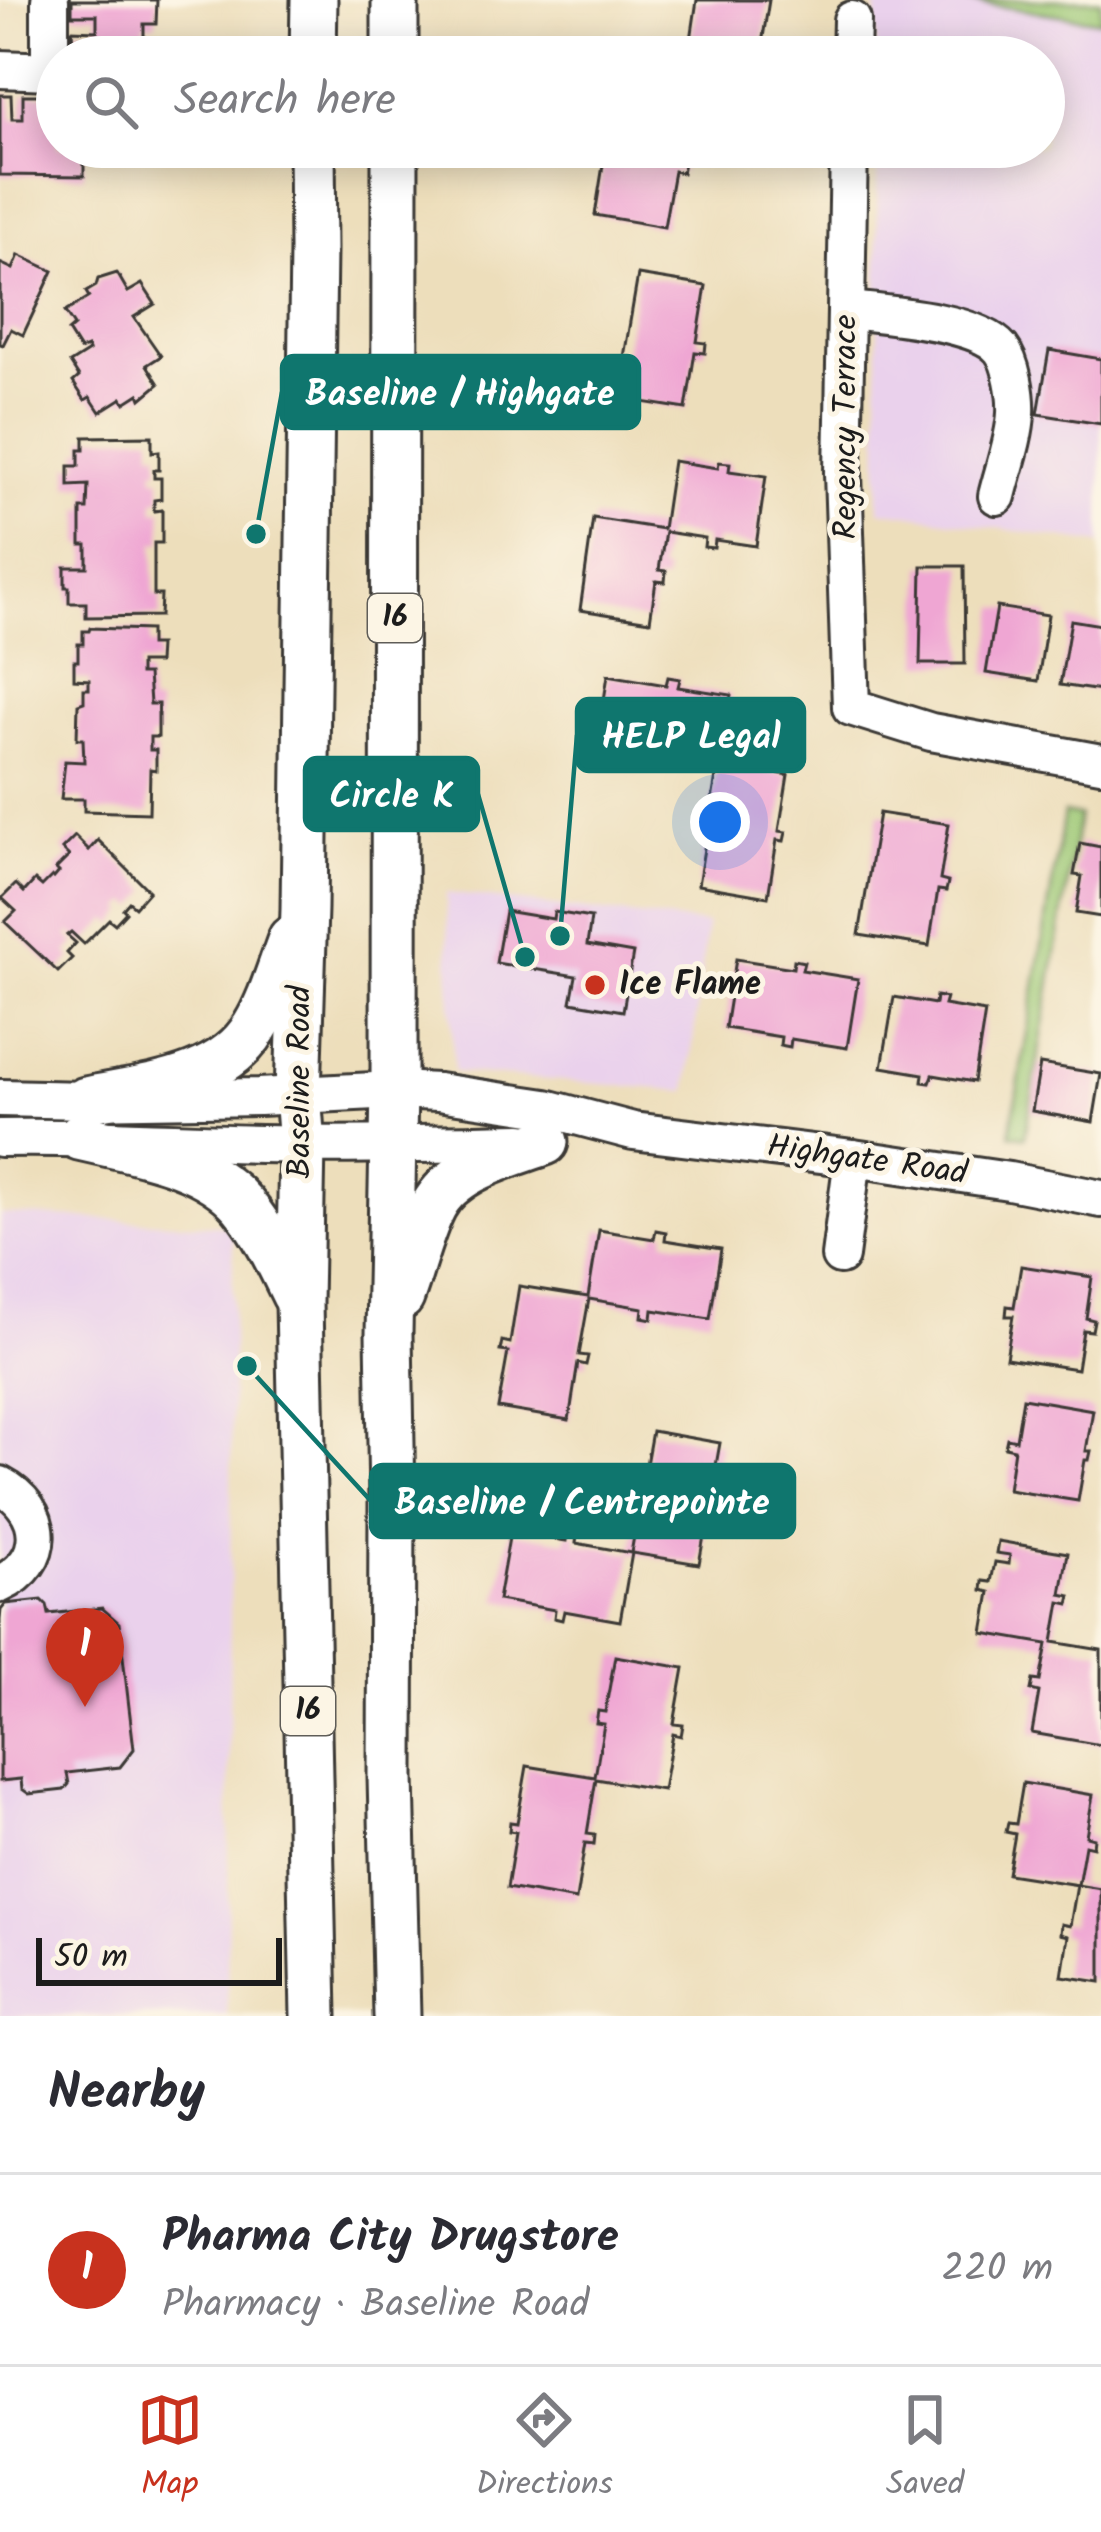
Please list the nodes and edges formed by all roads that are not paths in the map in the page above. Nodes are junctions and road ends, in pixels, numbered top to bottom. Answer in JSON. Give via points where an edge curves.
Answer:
{"nodes":[{"id":1,"x":50,"y":0,"type":"edge"},
{"id":2,"x":314,"y":0,"type":"edge"},
{"id":3,"x":395,"y":0,"type":"edge"},
{"id":4,"x":852,"y":20,"type":"dead end"},
{"id":5,"x":50,"y":36,"type":"edge"},
{"id":6,"x":313,"y":36,"type":"edge"},
{"id":7,"x":395,"y":36,"type":"edge"},
{"id":8,"x":852,"y":36,"type":"edge"},
{"id":9,"x":0,"y":69,"type":"edge"},
{"id":10,"x":36,"y":70,"type":"edge"},
{"id":11,"x":312,"y":168,"type":"edge"},
{"id":12,"x":395,"y":168,"type":"edge"},
{"id":13,"x":849,"y":168,"type":"edge"},
{"id":14,"x":848,"y":310,"type":"junction"},
{"id":15,"x":997,"y":496,"type":"dead end"},
{"id":16,"x":1101,"y":763,"type":"edge"},
{"id":17,"x":304,"y":909,"type":"junction"},
{"id":18,"x":394,"y":1090,"type":"junction"},
{"id":19,"x":298,"y":1094,"type":"junction"},
{"id":20,"x":0,"y":1099,"type":"edge"},
{"id":21,"x":82,"y":1118,"type":"junction"},
{"id":22,"x":633,"y":1131,"type":"junction"},
{"id":23,"x":0,"y":1138,"type":"edge"},
{"id":24,"x":545,"y":1142,"type":"junction"},
{"id":25,"x":302,"y":1144,"type":"junction"},
{"id":26,"x":393,"y":1146,"type":"junction"},
{"id":27,"x":853,"y":1158,"type":"junction"},
{"id":28,"x":1101,"y":1199,"type":"edge"},
{"id":29,"x":840,"y":1256,"type":"dead end"},
{"id":30,"x":299,"y":1303,"type":"junction"},
{"id":31,"x":388,"y":1334,"type":"junction"},
{"id":32,"x":0,"y":1485,"type":"edge"},
{"id":33,"x":0,"y":1585,"type":"edge"},
{"id":34,"x":314,"y":2016,"type":"edge"},
{"id":35,"x":397,"y":2016,"type":"edge"}],
"edges":[{"from":1,"to":5,"type":"street"},
{"from":2,"to":6,"type":"main road"},
{"from":3,"to":7,"type":"main road"},
{"from":4,"to":8,"type":"street"},
{"from":9,"to":10,"type":"street"},
{"from":11,"to":17,"type":"main road","name":"Baseline Road","number":"16"},
{"from":12,"to":18,"type":"main road","number":"16"},
{"from":13,"to":14,"type":"street","name":"Regency Terrace"},
{"from":14,"to":15,"type":"street","via":[[979,333],[1002,350],[1016,413]]},
{"from":14,"to":16,"type":"street","name":"Regency Terrace","via":[[843,472],[851,707],[931,732]]},
{"from":17,"to":19,"type":"main road","name":"Baseline Road","number":"16"},
{"from":17,"to":21,"type":"main road","via":[[256,1027],[240,1046],[215,1065]]},
{"from":18,"to":19,"type":"street","name":"Highgate Road"},
{"from":18,"to":22,"type":"street","name":"Highgate Road","via":[[546,1108]]},
{"from":18,"to":26,"type":"main road","number":"16"},
{"from":19,"to":21,"type":"street","name":"Highgate Road"},
{"from":19,"to":25,"type":"main road","name":"Baseline Road","number":"16"},
{"from":20,"to":21,"type":"street"},
{"from":21,"to":23,"type":"street"},
{"from":21,"to":25,"type":"street","name":"Highgate Road"},
{"from":21,"to":30,"type":"main road","via":[[195,1169],[240,1201]]},
{"from":22,"to":24,"type":"street","name":"Highgate Road"},
{"from":22,"to":27,"type":"street","name":"Highgate Road"},
{"from":24,"to":26,"type":"street","name":"Highgate Road"},
{"from":24,"to":31,"type":"main road","via":[[481,1165],[446,1189]]},
{"from":25,"to":26,"type":"street","name":"Highgate Road"},
{"from":25,"to":30,"type":"main road","name":"Baseline Road","number":"16"},
{"from":26,"to":31,"type":"main road","number":"16"},
{"from":27,"to":28,"type":"street","name":"Highgate Road"},
{"from":27,"to":29,"type":"street"},
{"from":30,"to":34,"type":"main road","name":"Baseline Road","number":"16"},
{"from":31,"to":35,"type":"main road","number":"16"},
{"from":32,"to":33,"type":"street","via":[[27,1506],[36,1540],[20,1573]]}]}
